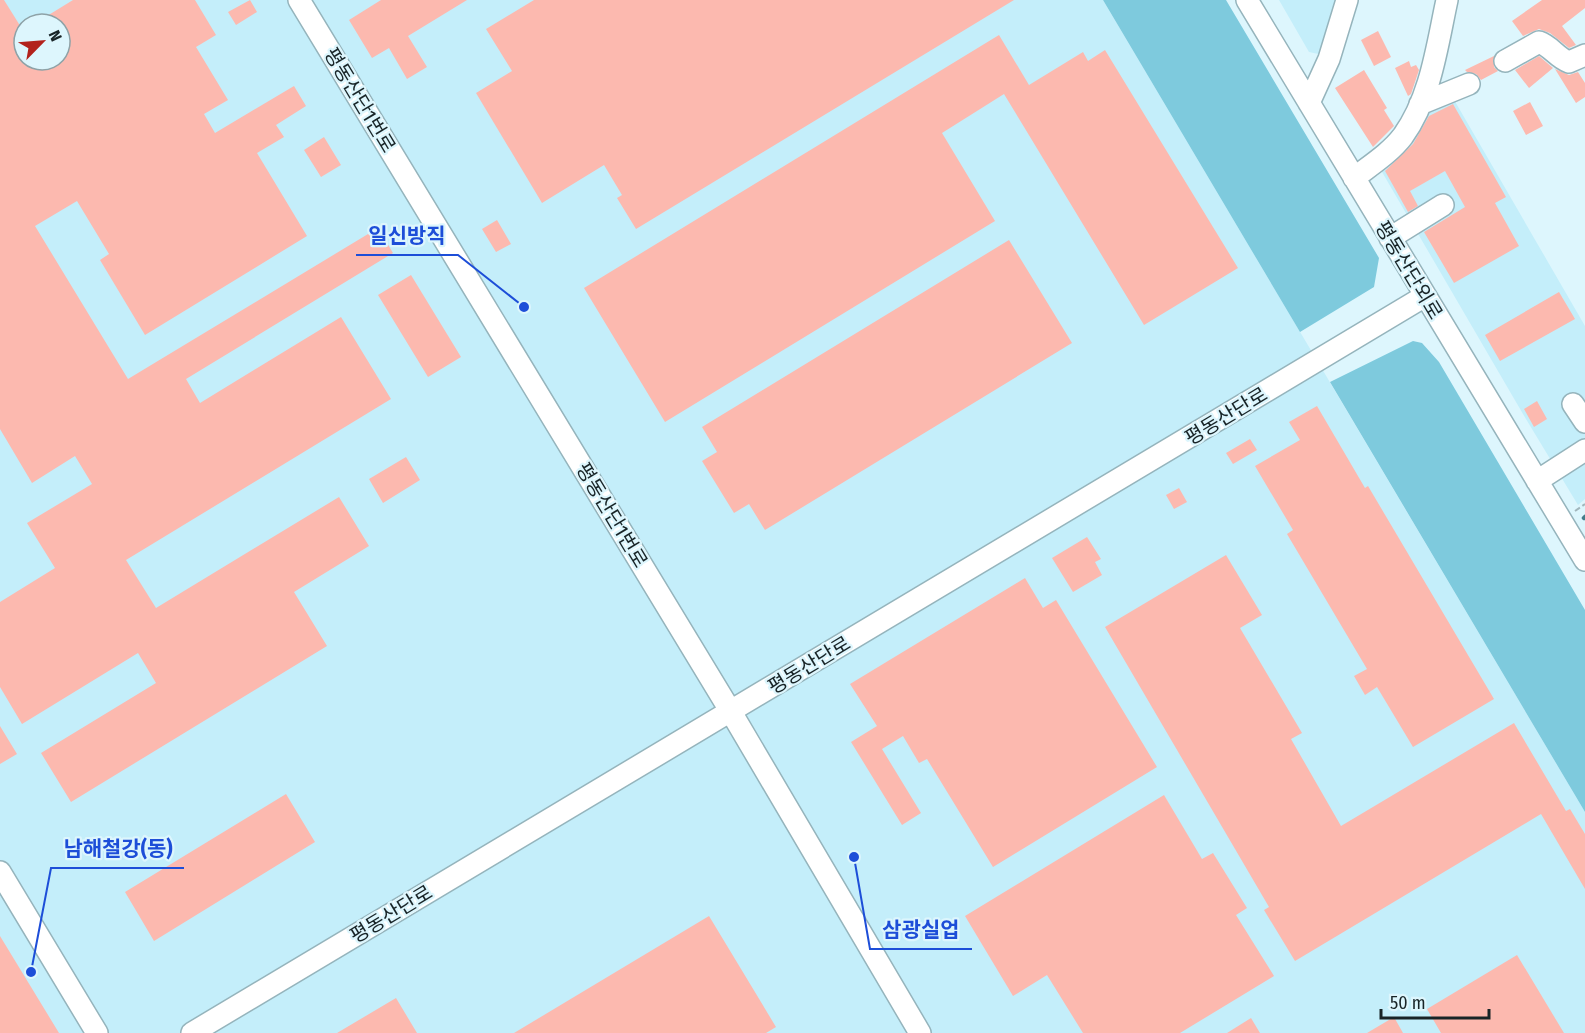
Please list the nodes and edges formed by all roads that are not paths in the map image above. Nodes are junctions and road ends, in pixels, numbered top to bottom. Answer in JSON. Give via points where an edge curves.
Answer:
{"nodes":[{"id":1,"x":299,"y":0,"type":"edge"},
{"id":2,"x":1247,"y":0,"type":"edge"},
{"id":3,"x":1347,"y":0,"type":"edge"},
{"id":4,"x":1448,"y":0,"type":"edge"},
{"id":5,"x":1585,"y":55,"type":"edge"},
{"id":6,"x":1506,"y":61,"type":"dead end"},
{"id":7,"x":1469,"y":84,"type":"dead end"},
{"id":8,"x":1309,"y":103,"type":"junction"},
{"id":9,"x":1420,"y":104,"type":"junction"},
{"id":10,"x":1354,"y":178,"type":"junction"},
{"id":11,"x":1443,"y":205,"type":"dead end"},
{"id":12,"x":1390,"y":238,"type":"junction"},
{"id":13,"x":1425,"y":296,"type":"junction"},
{"id":14,"x":1573,"y":404,"type":"dead end"},
{"id":15,"x":1585,"y":422,"type":"edge"},
{"id":16,"x":1585,"y":450,"type":"edge"},
{"id":17,"x":1538,"y":481,"type":"junction"},
{"id":18,"x":1579,"y":534,"type":"edge"},
{"id":19,"x":1585,"y":560,"type":"edge"},
{"id":20,"x":731,"y":712,"type":"junction"},
{"id":21,"x":0,"y":872,"type":"edge"},
{"id":22,"x":97,"y":1033,"type":"edge"},
{"id":23,"x":192,"y":1033,"type":"edge"},
{"id":24,"x":920,"y":1033,"type":"edge"}],
"edges":[{"from":1,"to":20,"type":"street","name":"평동산단1번로"},
{"from":2,"to":8,"type":"street","name":"평동산단외로"},
{"from":3,"to":8,"type":"street","via":[[1329,59]]},
{"from":4,"to":9,"type":"street"},
{"from":5,"to":6,"type":"street","via":[[1569,62],[1539,42]]},
{"from":7,"to":9,"type":"street"},
{"from":8,"to":10,"type":"street","name":"평동산단외로"},
{"from":9,"to":10,"type":"street","via":[[1403,136],[1389,152]]},
{"from":10,"to":12,"type":"street","name":"평동산단외로"},
{"from":11,"to":12,"type":"street"},
{"from":12,"to":13,"type":"street","name":"평동산단외로"},
{"from":13,"to":17,"type":"street","name":"평동산단외로"},
{"from":13,"to":20,"type":"street","name":"평동산단로"},
{"from":14,"to":15,"type":"street"},
{"from":16,"to":17,"type":"street"},
{"from":17,"to":18,"type":"street","name":"평동산단외로"},
{"from":18,"to":19,"type":"street","name":"평동산단외로"},
{"from":20,"to":23,"type":"street","name":"평동산단로"},
{"from":20,"to":24,"type":"street","name":"평동산단1번로"},
{"from":21,"to":22,"type":"street"}]}
